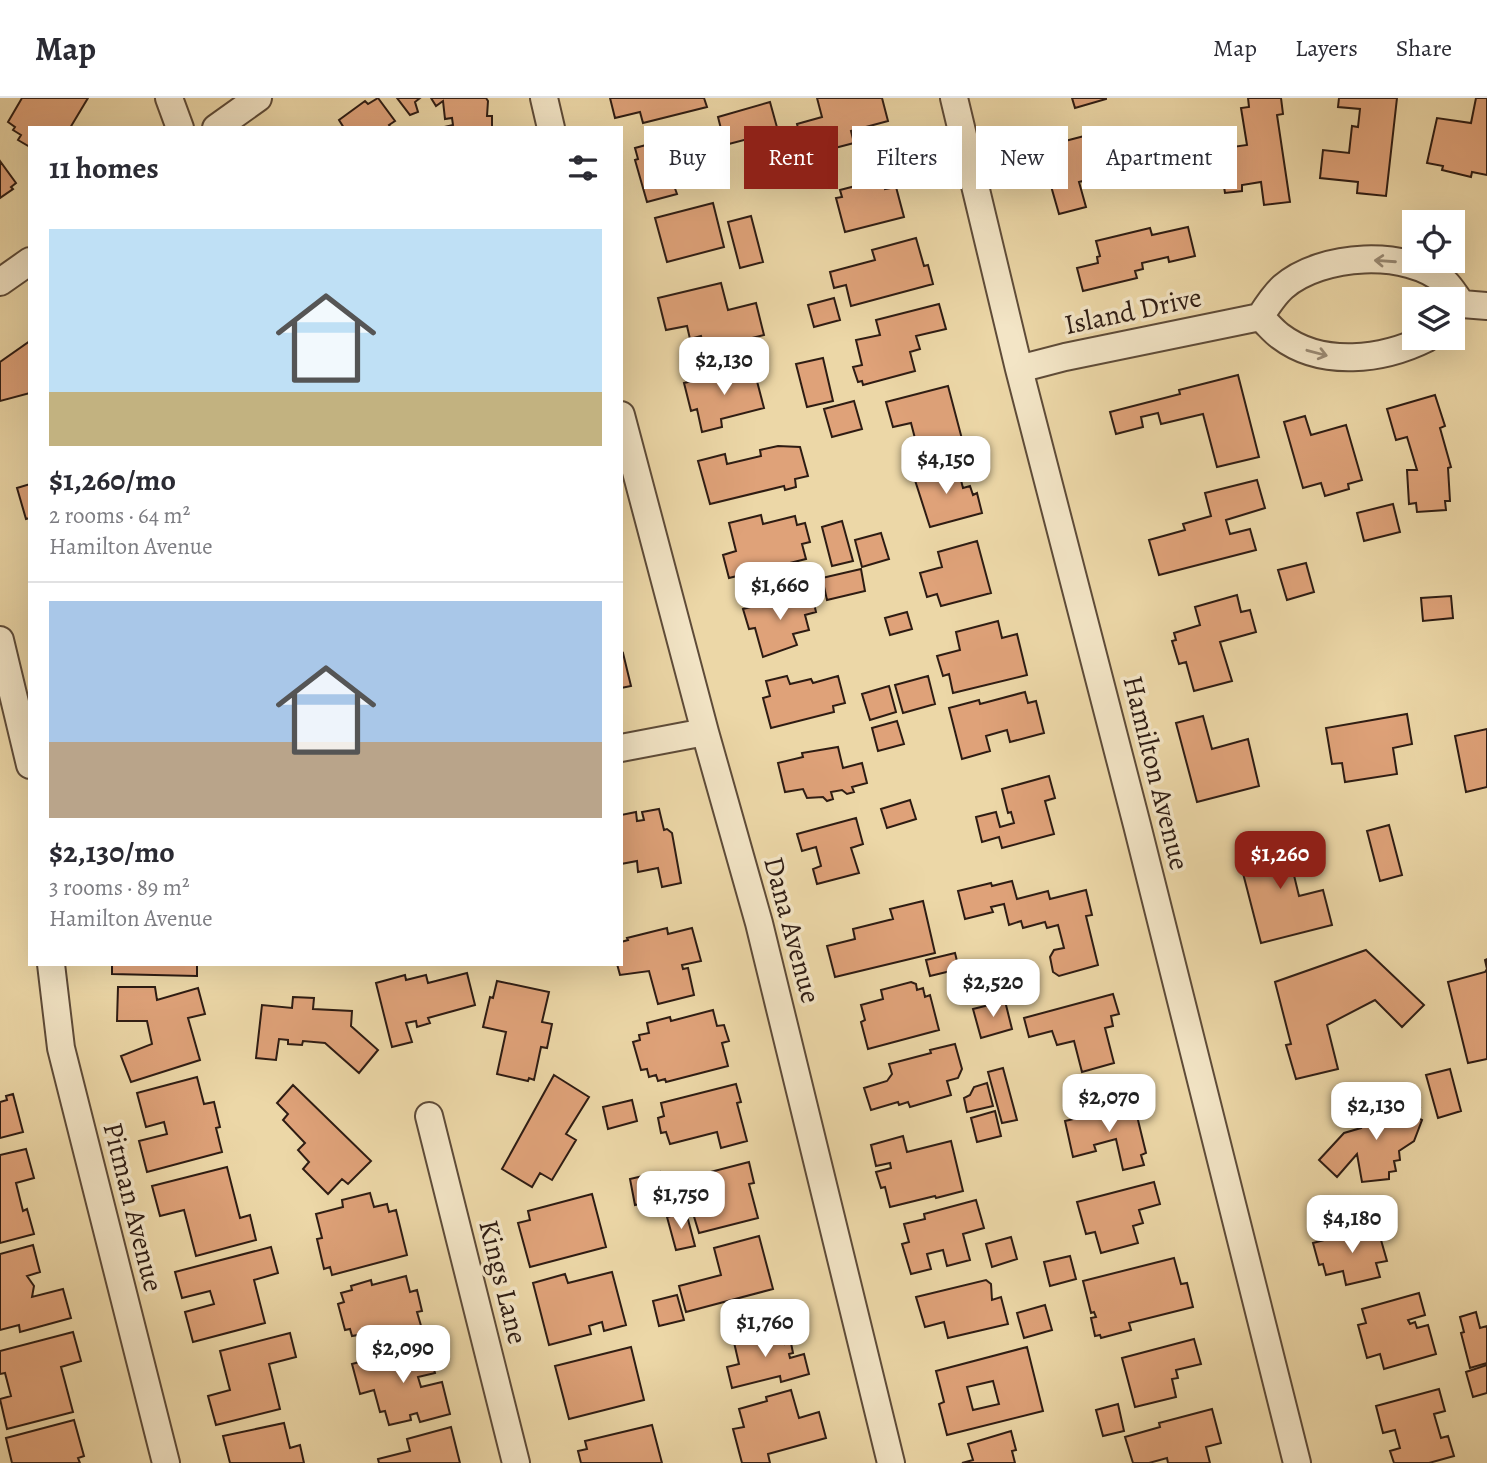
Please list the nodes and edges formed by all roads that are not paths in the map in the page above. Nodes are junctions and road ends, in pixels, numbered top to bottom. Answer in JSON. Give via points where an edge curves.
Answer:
{"nodes":[{"id":1,"x":169,"y":98,"type":"edge"},
{"id":2,"x":258,"y":98,"type":"edge"},
{"id":3,"x":544,"y":98,"type":"edge"},
{"id":4,"x":954,"y":98,"type":"edge"},
{"id":5,"x":179,"y":126,"type":"edge"},
{"id":6,"x":219,"y":126,"type":"edge"},
{"id":7,"x":551,"y":126,"type":"edge"},
{"id":8,"x":28,"y":262,"type":"edge"},
{"id":9,"x":0,"y":282,"type":"edge"},
{"id":10,"x":1467,"y":309,"type":"edge"},
{"id":11,"x":1260,"y":317,"type":"junction"},
{"id":12,"x":1402,"y":349,"type":"edge"},
{"id":13,"x":1019,"y":369,"type":"junction"},
{"id":14,"x":623,"y":423,"type":"edge"},
{"id":15,"x":0,"y":640,"type":"edge"},
{"id":16,"x":705,"y":732,"type":"junction"},
{"id":17,"x":623,"y":748,"type":"edge"},
{"id":18,"x":28,"y":757,"type":"edge"},
{"id":19,"x":51,"y":966,"type":"edge"},
{"id":20,"x":429,"y":1116,"type":"dead end"},
{"id":21,"x":166,"y":1463,"type":"edge"},
{"id":22,"x":516,"y":1463,"type":"edge"},
{"id":23,"x":891,"y":1463,"type":"edge"},
{"id":24,"x":1297,"y":1463,"type":"edge"}],
"edges":[{"from":1,"to":5,"type":"street"},
{"from":2,"to":6,"type":"street"},
{"from":3,"to":7,"type":"street"},
{"from":4,"to":13,"type":"street","name":"Hamilton Avenue"},
{"from":8,"to":9,"type":"street"},
{"from":10,"to":11,"type":"street","one_way":true,"via":[[1445,282],[1423,270],[1392,260],[1357,260],[1301,276],[1284,287]]},
{"from":11,"to":12,"type":"street","one_way":true,"via":[[1301,349],[1329,356],[1360,358]]},
{"from":11,"to":13,"type":"street","name":"Island Drive"},
{"from":13,"to":24,"type":"street","name":"Hamilton Avenue"},
{"from":14,"to":16,"type":"street","name":"Dana Avenue"},
{"from":15,"to":18,"type":"street"},
{"from":16,"to":17,"type":"street"},
{"from":16,"to":23,"type":"street","name":"Dana Avenue","via":[[759,923]]},
{"from":19,"to":21,"type":"street","name":"Pitman Avenue","via":[[61,1048]]},
{"from":20,"to":22,"type":"street","name":"Kings Lane"}]}
